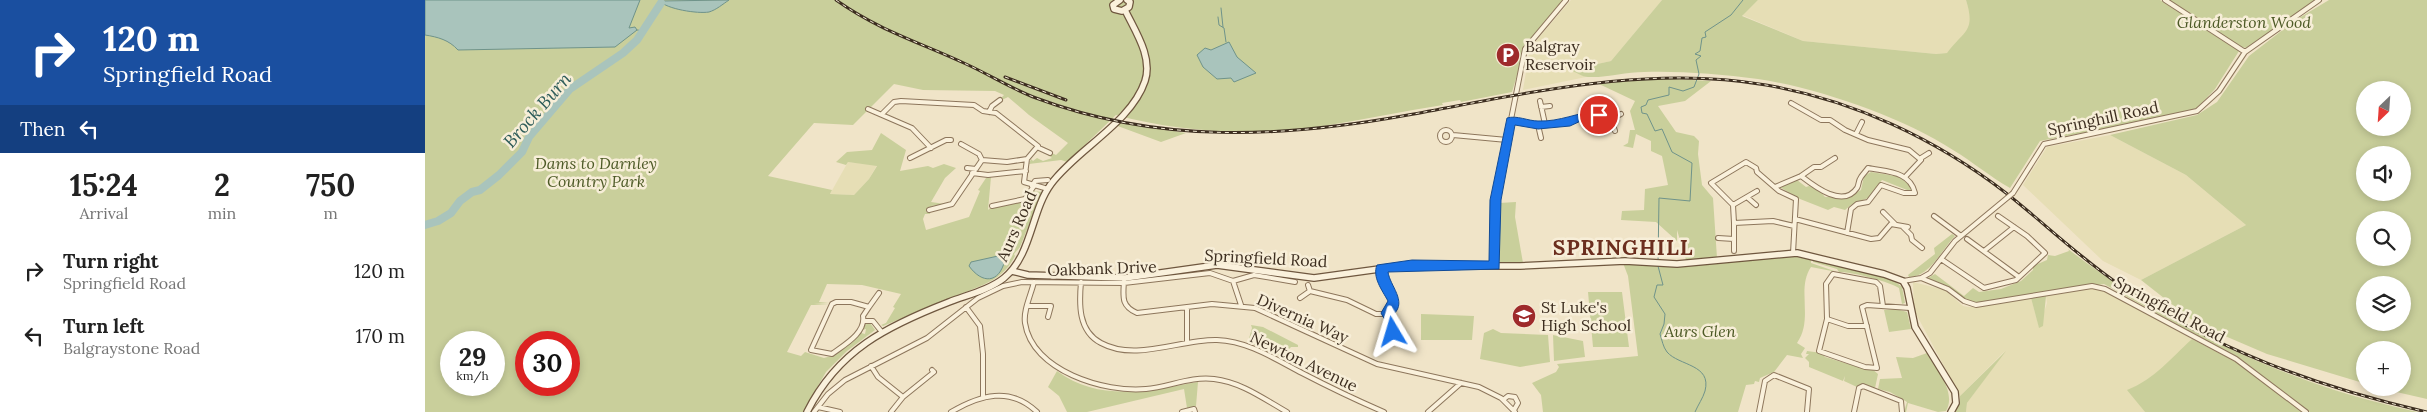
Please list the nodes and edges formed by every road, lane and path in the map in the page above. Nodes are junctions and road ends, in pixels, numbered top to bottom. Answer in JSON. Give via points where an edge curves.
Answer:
{"nodes":[{"id":1,"x":1119,"y":0,"type":"edge"},
{"id":2,"x":1127,"y":0,"type":"edge"},
{"id":3,"x":1566,"y":0,"type":"edge"},
{"id":4,"x":2165,"y":0,"type":"edge"},
{"id":5,"x":2319,"y":0,"type":"edge"},
{"id":6,"x":1125,"y":10,"type":"junction"},
{"id":7,"x":2245,"y":52,"type":"junction"},
{"id":8,"x":1000,"y":100,"type":"dead end"},
{"id":9,"x":1540,"y":100,"type":"dead end"},
{"id":10,"x":1791,"y":103,"type":"dead end"},
{"id":11,"x":1541,"y":106,"type":"junction"},
{"id":12,"x":1550,"y":106,"type":"dead end"},
{"id":13,"x":868,"y":109,"type":"dead end"},
{"id":14,"x":989,"y":112,"type":"junction"},
{"id":15,"x":882,"y":114,"type":"junction"},
{"id":16,"x":1621,"y":114,"type":"dead end"},
{"id":17,"x":1611,"y":119,"type":"junction"},
{"id":18,"x":1511,"y":120,"type":"junction"},
{"id":19,"x":1862,"y":122,"type":"dead end"},
{"id":20,"x":1545,"y":124,"type":"junction"},
{"id":21,"x":1538,"y":125,"type":"junction"},
{"id":22,"x":1615,"y":131,"type":"dead end"},
{"id":23,"x":1856,"y":134,"type":"junction"},
{"id":24,"x":1453,"y":135,"type":"junction"},
{"id":25,"x":1541,"y":138,"type":"dead end"},
{"id":26,"x":951,"y":140,"type":"dead end"},
{"id":27,"x":1507,"y":140,"type":"junction"},
{"id":28,"x":1446,"y":141,"type":"junction"},
{"id":29,"x":961,"y":144,"type":"dead end"},
{"id":30,"x":1446,"y":146,"type":"dead end"},
{"id":31,"x":931,"y":148,"type":"junction"},
{"id":32,"x":1039,"y":148,"type":"junction"},
{"id":33,"x":1050,"y":153,"type":"dead end"},
{"id":34,"x":1929,"y":153,"type":"dead end"},
{"id":35,"x":910,"y":158,"type":"dead end"},
{"id":36,"x":1835,"y":158,"type":"dead end"},
{"id":37,"x":1921,"y":158,"type":"junction"},
{"id":38,"x":982,"y":160,"type":"junction"},
{"id":39,"x":1027,"y":160,"type":"junction"},
{"id":40,"x":967,"y":168,"type":"dead end"},
{"id":41,"x":974,"y":171,"type":"junction"},
{"id":42,"x":1026,"y":171,"type":"junction"},
{"id":43,"x":1801,"y":176,"type":"junction"},
{"id":44,"x":1906,"y":176,"type":"junction"},
{"id":45,"x":1048,"y":180,"type":"dead end"},
{"id":46,"x":1033,"y":186,"type":"junction"},
{"id":47,"x":1775,"y":187,"type":"junction"},
{"id":48,"x":1048,"y":189,"type":"junction"},
{"id":49,"x":1757,"y":191,"type":"dead end"},
{"id":50,"x":1915,"y":193,"type":"joint"},
{"id":51,"x":1747,"y":198,"type":"junction"},
{"id":52,"x":953,"y":202,"type":"junction"},
{"id":53,"x":961,"y":204,"type":"dead end"},
{"id":54,"x":1733,"y":205,"type":"junction"},
{"id":55,"x":1756,"y":205,"type":"dead end"},
{"id":56,"x":993,"y":206,"type":"dead end"},
{"id":57,"x":929,"y":210,"type":"dead end"},
{"id":58,"x":1883,"y":212,"type":"dead end"},
{"id":59,"x":1934,"y":216,"type":"dead end"},
{"id":60,"x":1999,"y":216,"type":"dead end"},
{"id":61,"x":1795,"y":219,"type":"junction"},
{"id":62,"x":1734,"y":223,"type":"junction"},
{"id":63,"x":1895,"y":224,"type":"junction"},
{"id":64,"x":1794,"y":226,"type":"junction"},
{"id":65,"x":2014,"y":227,"type":"junction"},
{"id":66,"x":1847,"y":233,"type":"junction"},
{"id":67,"x":1961,"y":236,"type":"junction"},
{"id":68,"x":1718,"y":238,"type":"dead end"},
{"id":69,"x":1733,"y":239,"type":"junction"},
{"id":70,"x":1876,"y":239,"type":"junction"},
{"id":71,"x":1967,"y":239,"type":"dead end"},
{"id":72,"x":1880,"y":243,"type":"dead end"},
{"id":73,"x":1922,"y":248,"type":"dead end"},
{"id":74,"x":1734,"y":251,"type":"dead end"},
{"id":75,"x":1984,"y":251,"type":"junction"},
{"id":76,"x":1793,"y":253,"type":"junction"},
{"id":77,"x":1941,"y":259,"type":"junction"},
{"id":78,"x":1495,"y":266,"type":"junction"},
{"id":79,"x":1381,"y":268,"type":"junction"},
{"id":80,"x":1012,"y":272,"type":"junction"},
{"id":81,"x":2019,"y":277,"type":"junction"},
{"id":82,"x":1921,"y":278,"type":"junction"},
{"id":83,"x":1125,"y":280,"type":"junction"},
{"id":84,"x":1903,"y":281,"type":"junction"},
{"id":85,"x":1035,"y":282,"type":"junction"},
{"id":86,"x":1081,"y":282,"type":"junction"},
{"id":87,"x":1233,"y":282,"type":"junction"},
{"id":88,"x":1295,"y":282,"type":"dead end"},
{"id":89,"x":1308,"y":285,"type":"dead end"},
{"id":90,"x":1310,"y":291,"type":"junction"},
{"id":91,"x":879,"y":293,"type":"dead end"},
{"id":92,"x":1301,"y":298,"type":"dead end"},
{"id":93,"x":1053,"y":300,"type":"dead end"},
{"id":94,"x":1241,"y":305,"type":"junction"},
{"id":95,"x":1027,"y":306,"type":"junction"},
{"id":96,"x":1051,"y":306,"type":"junction"},
{"id":97,"x":1883,"y":306,"type":"junction"},
{"id":98,"x":869,"y":307,"type":"junction"},
{"id":99,"x":966,"y":307,"type":"junction"},
{"id":100,"x":1187,"y":308,"type":"junction"},
{"id":101,"x":1910,"y":308,"type":"junction"},
{"id":102,"x":1387,"y":313,"type":"junction"},
{"id":103,"x":1048,"y":317,"type":"dead end"},
{"id":104,"x":1827,"y":319,"type":"junction"},
{"id":105,"x":864,"y":321,"type":"junction"},
{"id":106,"x":1867,"y":326,"type":"junction"},
{"id":107,"x":881,"y":331,"type":"junction"},
{"id":108,"x":1385,"y":337,"type":"dead end"},
{"id":109,"x":1187,"y":342,"type":"junction"},
{"id":110,"x":871,"y":366,"type":"junction"},
{"id":111,"x":932,"y":370,"type":"dead end"},
{"id":112,"x":1461,"y":383,"type":"junction"},
{"id":113,"x":983,"y":396,"type":"junction"},
{"id":114,"x":903,"y":397,"type":"junction"},
{"id":115,"x":1503,"y":400,"type":"junction"},
{"id":116,"x":817,"y":407,"type":"junction"},
{"id":117,"x":1514,"y":411,"type":"edge"},
{"id":118,"x":807,"y":412,"type":"edge"},
{"id":119,"x":814,"y":412,"type":"edge"},
{"id":120,"x":840,"y":412,"type":"edge"},
{"id":121,"x":891,"y":412,"type":"edge"},
{"id":122,"x":951,"y":412,"type":"edge"},
{"id":123,"x":1037,"y":412,"type":"edge"},
{"id":124,"x":1182,"y":412,"type":"edge"},
{"id":125,"x":1195,"y":412,"type":"edge"},
{"id":126,"x":1287,"y":412,"type":"edge"},
{"id":127,"x":1384,"y":412,"type":"edge"},
{"id":128,"x":1429,"y":412,"type":"edge"},
{"id":129,"x":1759,"y":412,"type":"edge"},
{"id":130,"x":1807,"y":412,"type":"edge"},
{"id":131,"x":1854,"y":412,"type":"edge"},
{"id":132,"x":1902,"y":412,"type":"edge"},
{"id":133,"x":1951,"y":412,"type":"edge"},
{"id":134,"x":2306,"y":412,"type":"edge"}],
"edges":[{"from":1,"to":6,"type":"street","name":"Aurs Road","via":[[1114,9]]},
{"from":2,"to":6,"type":"street","via":[[1130,6]]},
{"from":3,"to":18,"type":"street","via":[[1525,47]]},
{"from":4,"to":7,"type":"street"},
{"from":5,"to":7,"type":"street","name":"Springhill Road"},
{"from":6,"to":48,"type":"street","name":"Aurs Road","via":[[1144,50],[1145,83],[1125,110],[1061,172]]},
{"from":7,"to":67,"type":"street","name":"Springhill Road","bridge":true,"via":[[2219,91],[2197,111],[2044,144],[2013,193]]},
{"from":8,"to":14,"type":"street"},
{"from":9,"to":11,"type":"street"},
{"from":10,"to":23,"type":"street"},
{"from":11,"to":12,"type":"street"},
{"from":11,"to":20,"type":"street"},
{"from":13,"to":15,"type":"street"},
{"from":14,"to":15,"type":"street","via":[[974,105],[901,101],[894,102]]},
{"from":14,"to":32,"type":"street","via":[[996,113]]},
{"from":15,"to":31,"type":"street","via":[[908,125],[927,140]]},
{"from":16,"to":17,"type":"street"},
{"from":17,"to":20,"type":"street","via":[[1593,114],[1570,122]]},
{"from":17,"to":22,"type":"street"},
{"from":18,"to":21,"type":"street"},
{"from":18,"to":27,"type":"street"},
{"from":19,"to":23,"type":"street"},
{"from":20,"to":21,"type":"street"},
{"from":21,"to":25,"type":"street"},
{"from":23,"to":37,"type":"street","via":[[1881,144],[1908,149]]},
{"from":24,"to":27,"type":"street"},
{"from":24,"to":28,"type":"street"},
{"from":24,"to":28,"type":"street","via":[[1443,128],[1439,136]]},
{"from":26,"to":31,"type":"street"},
{"from":27,"to":78,"type":"street","via":[[1495,200]]},
{"from":28,"to":30,"type":"street"},
{"from":29,"to":38,"type":"street","via":[[979,154]]},
{"from":31,"to":35,"type":"street"},
{"from":32,"to":33,"type":"street"},
{"from":32,"to":39,"type":"street"},
{"from":34,"to":37,"type":"street"},
{"from":36,"to":43,"type":"street"},
{"from":37,"to":44,"type":"street"},
{"from":38,"to":39,"type":"street"},
{"from":38,"to":41,"type":"street"},
{"from":39,"to":42,"type":"street"},
{"from":40,"to":41,"type":"street"},
{"from":41,"to":42,"type":"street","via":[[988,175]]},
{"from":41,"to":52,"type":"street"},
{"from":42,"to":46,"type":"street","via":[[1025,182]]},
{"from":43,"to":44,"type":"street","via":[[1829,195],[1843,195],[1857,187],[1868,168]]},
{"from":43,"to":47,"type":"street"},
{"from":44,"to":50,"type":"street"},
{"from":45,"to":46,"type":"street","via":[[1035,181]]},
{"from":46,"to":48,"type":"street"},
{"from":46,"to":56,"type":"street","via":[[1025,199]]},
{"from":47,"to":54,"type":"street","via":[[1751,164],[1744,162],[1711,184]]},
{"from":47,"to":61,"type":"street","via":[[1797,201]]},
{"from":48,"to":80,"type":"street","name":"Aurs Road"},
{"from":49,"to":51,"type":"street"},
{"from":50,"to":66,"type":"street","via":[[1878,186],[1869,202],[1857,204],[1851,210]]},
{"from":51,"to":54,"type":"street"},
{"from":51,"to":55,"type":"street"},
{"from":52,"to":53,"type":"street"},
{"from":52,"to":57,"type":"street"},
{"from":54,"to":62,"type":"street"},
{"from":58,"to":63,"type":"street"},
{"from":59,"to":67,"type":"street"},
{"from":60,"to":65,"type":"street"},
{"from":61,"to":64,"type":"street"},
{"from":61,"to":66,"type":"street"},
{"from":62,"to":64,"type":"street","via":[[1773,221]]},
{"from":62,"to":69,"type":"street"},
{"from":63,"to":70,"type":"street"},
{"from":63,"to":73,"type":"street","via":[[1906,227],[1911,240]]},
{"from":64,"to":76,"type":"street"},
{"from":65,"to":75,"type":"street"},
{"from":65,"to":81,"type":"street","via":[[2045,254]]},
{"from":66,"to":70,"type":"street"},
{"from":67,"to":77,"type":"street","name":"Springhill Road","via":[[1947,248]]},
{"from":68,"to":69,"type":"street"},
{"from":69,"to":74,"type":"street"},
{"from":70,"to":72,"type":"street"},
{"from":71,"to":75,"type":"street"},
{"from":75,"to":81,"type":"street"},
{"from":76,"to":78,"type":"street","name":"Springfield Road","via":[[1704,263],[1625,261]]},
{"from":76,"to":84,"type":"street","name":"Springfield Road"},
{"from":77,"to":81,"type":"street","via":[[1984,288]]},
{"from":77,"to":82,"type":"street","name":"Springhill Road"},
{"from":78,"to":79,"type":"street","name":"Springfield Road"},
{"from":79,"to":83,"type":"street","name":"Springfield Road","via":[[1314,278],[1234,266],[1210,266]]},
{"from":79,"to":102,"type":"street","via":[[1384,283],[1394,300]]},
{"from":80,"to":83,"type":"street","name":"Springfield Road"},
{"from":80,"to":107,"type":"street","name":"Aurs Road","via":[[993,284]]},
{"from":82,"to":84,"type":"street"},
{"from":82,"to":134,"type":"street","name":"Springfield Road","via":[[1946,288],[1963,302],[1976,305],[2092,286],[2105,289],[2237,360]]},
{"from":83,"to":86,"type":"street","name":"Oakbank Drive"},
{"from":83,"to":87,"type":"street","name":"Oakbank Drive","via":[[1200,273],[1217,274]]},
{"from":83,"to":100,"type":"street","name":"Divernia Way","via":[[1123,302],[1132,312]]},
{"from":84,"to":101,"type":"street"},
{"from":85,"to":86,"type":"street","name":"Oakbank Drive"},
{"from":85,"to":95,"type":"street"},
{"from":85,"to":99,"type":"street","name":"Oakbank Drive","via":[[1003,286]]},
{"from":86,"to":109,"type":"street","name":"Newton Avenue","via":[[1081,318],[1101,343],[1143,349]]},
{"from":87,"to":88,"type":"street","via":[[1254,275]]},
{"from":87,"to":94,"type":"street"},
{"from":89,"to":90,"type":"street"},
{"from":90,"to":92,"type":"street"},
{"from":90,"to":102,"type":"street","via":[[1347,300],[1376,314]]},
{"from":91,"to":98,"type":"street"},
{"from":93,"to":96,"type":"street"},
{"from":94,"to":100,"type":"street","name":"Divernia Way","via":[[1212,304]]},
{"from":94,"to":112,"type":"street","name":"Divernia Way","via":[[1267,312],[1377,364]]},
{"from":95,"to":96,"type":"street"},
{"from":95,"to":126,"type":"street","via":[[1025,321],[1031,344],[1056,366],[1086,381],[1112,387],[1145,388],[1214,378],[1236,384]]},
{"from":96,"to":103,"type":"street"},
{"from":97,"to":101,"type":"street"},
{"from":97,"to":104,"type":"street","via":[[1880,286],[1875,282],[1833,274],[1826,284]]},
{"from":97,"to":106,"type":"street","via":[[1862,306]]},
{"from":98,"to":105,"type":"street","via":[[863,316]]},
{"from":98,"to":105,"type":"street","via":[[849,302],[832,304],[811,350],[832,354],[858,334]]},
{"from":99,"to":110,"type":"street","name":"Oakbank Drive","via":[[927,338]]},
{"from":99,"to":113,"type":"street","via":[[979,326]]},
{"from":100,"to":109,"type":"street"},
{"from":101,"to":133,"type":"street","via":[[1915,327],[1955,392],[1956,403]]},
{"from":102,"to":108,"type":"street","via":[[1393,322],[1395,338]]},
{"from":104,"to":106,"type":"street","via":[[1848,326]]},
{"from":104,"to":106,"type":"street","via":[[1819,350],[1878,370]]},
{"from":105,"to":107,"type":"street","via":[[873,320]]},
{"from":107,"to":118,"type":"street","name":"Aurs Road","via":[[839,364],[821,386]]},
{"from":109,"to":127,"type":"street","name":"Newton Avenue","via":[[1216,340],[1240,343]]},
{"from":110,"to":114,"type":"street","via":[[878,378]]},
{"from":110,"to":116,"type":"street","name":"Oakbank Drive","via":[[833,389]]},
{"from":111,"to":114,"type":"street"},
{"from":112,"to":115,"type":"street","name":"Divernia Way","via":[[1492,392]]},
{"from":112,"to":128,"type":"street"},
{"from":113,"to":122,"type":"street"},
{"from":113,"to":123,"type":"street","via":[[1012,396],[1023,400]]},
{"from":114,"to":121,"type":"street"},
{"from":115,"to":117,"type":"street","name":"Divernia Way"},
{"from":115,"to":117,"type":"street","via":[[1508,396],[1515,397],[1518,403]]},
{"from":116,"to":119,"type":"street","name":"Oakbank Drive"},
{"from":116,"to":120,"type":"street"},
{"from":124,"to":125,"type":"street","via":[[1195,409]]},
{"from":129,"to":130,"type":"street","via":[[1765,381],[1773,375],[1809,389]]},
{"from":131,"to":132,"type":"street","via":[[1859,388],[1863,386],[1901,401]]}]}
